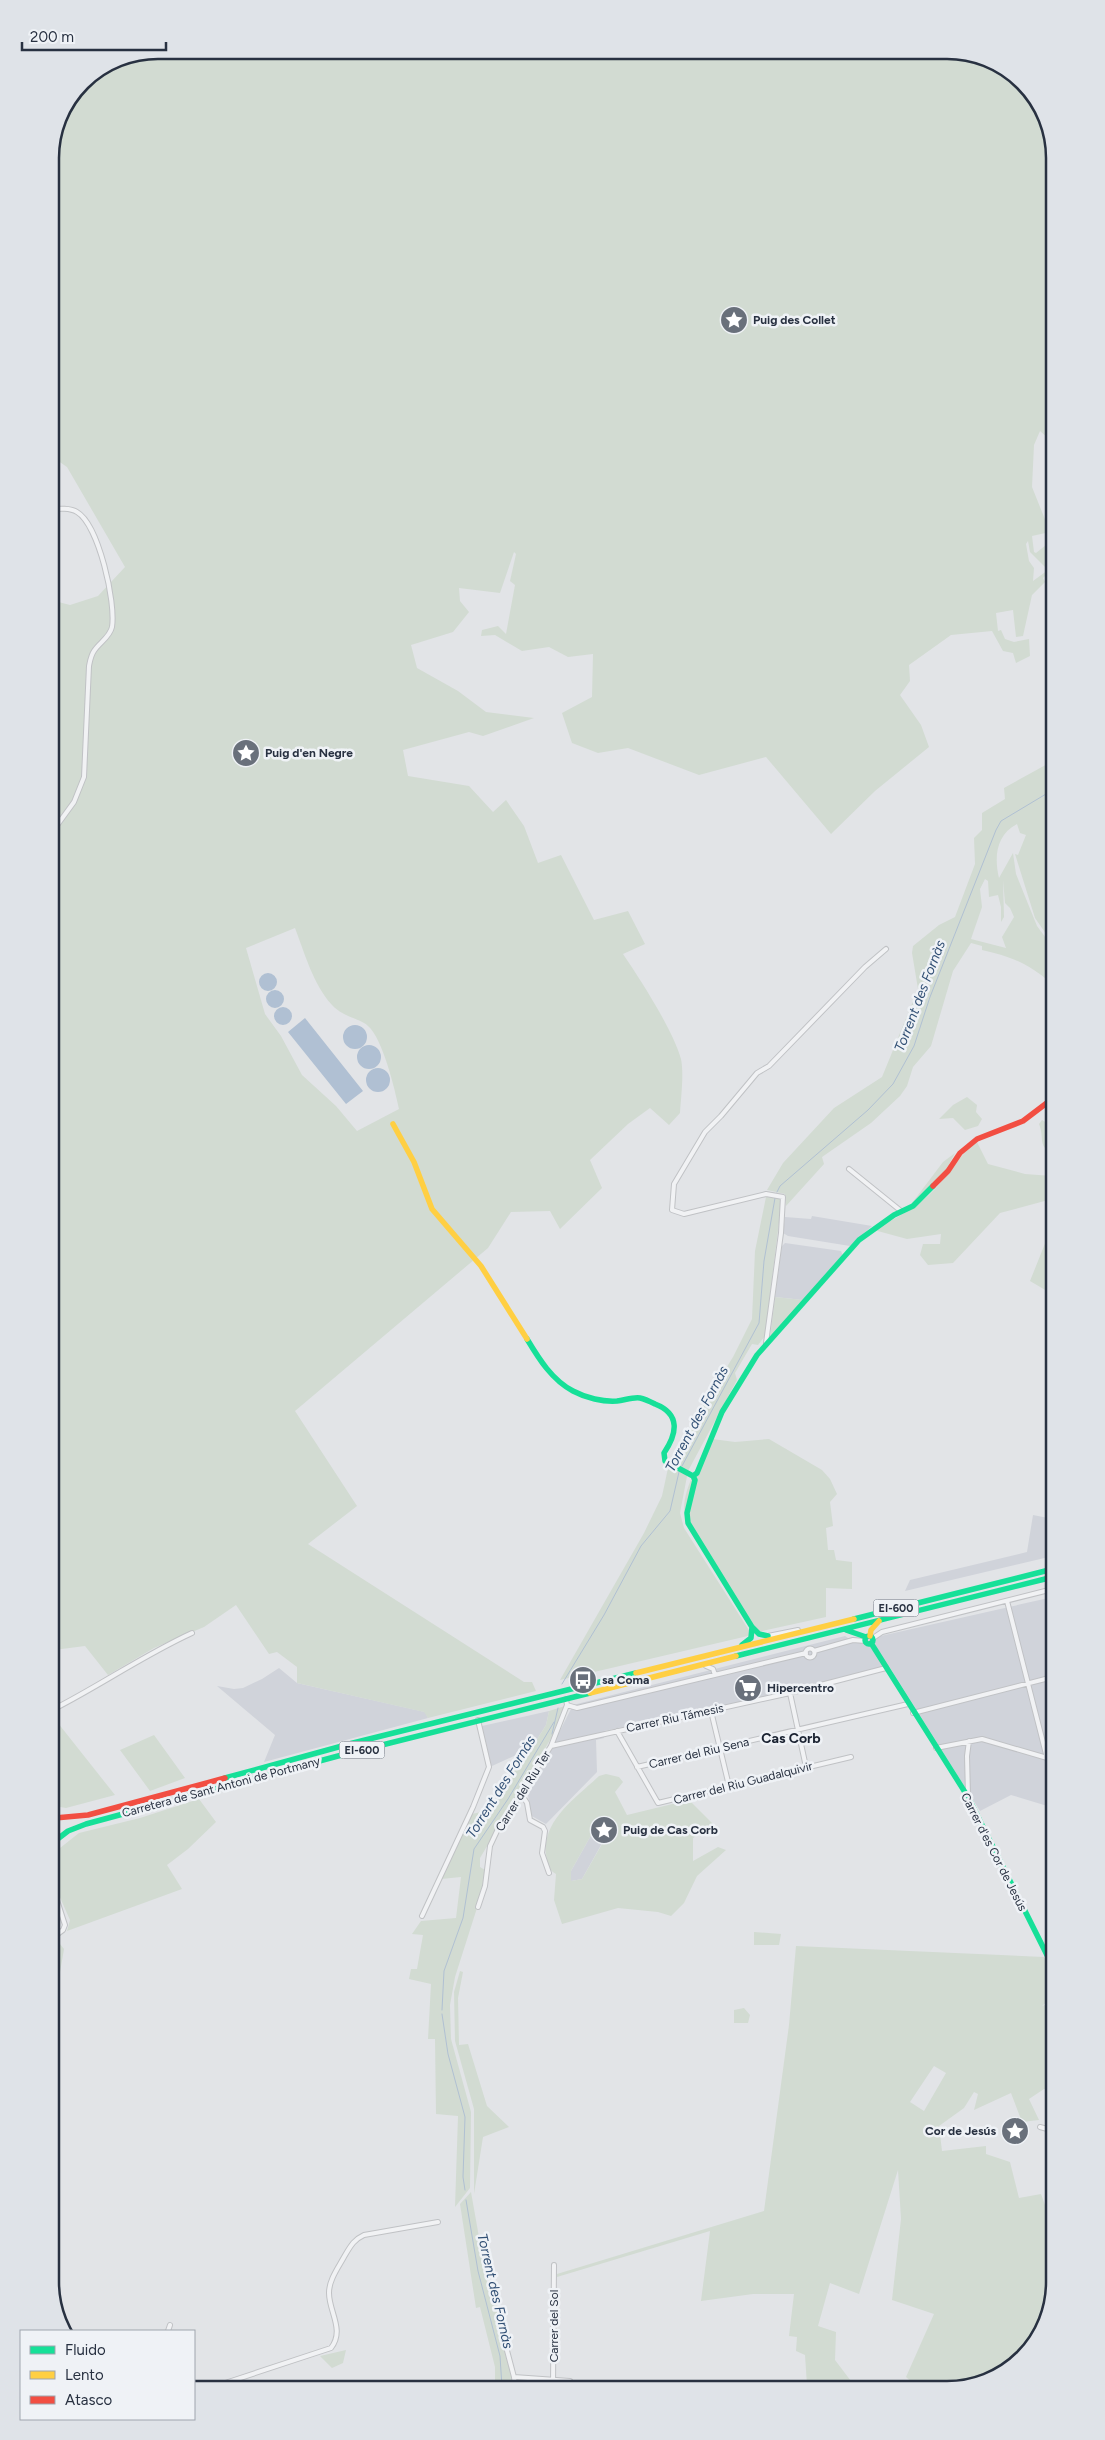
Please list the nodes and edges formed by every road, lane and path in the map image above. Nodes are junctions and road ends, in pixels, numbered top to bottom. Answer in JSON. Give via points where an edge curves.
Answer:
{"nodes":[{"id":1,"x":59,"y":508,"type":"edge"},
{"id":2,"x":59,"y":823,"type":"edge"},
{"id":3,"x":886,"y":949,"type":"dead end"},
{"id":4,"x":1046,"y":1104,"type":"edge"},
{"id":5,"x":393,"y":1124,"type":"dead end"},
{"id":6,"x":849,"y":1169,"type":"dead end"},
{"id":7,"x":902,"y":1212,"type":"junction"},
{"id":8,"x":766,"y":1345,"type":"junction"},
{"id":9,"x":691,"y":1474,"type":"junction"},
{"id":10,"x":1046,"y":1571,"type":"edge"},
{"id":11,"x":1046,"y":1579,"type":"edge"},
{"id":12,"x":1046,"y":1591,"type":"edge"},
{"id":13,"x":1007,"y":1601,"type":"junction"},
{"id":14,"x":878,"y":1621,"type":"junction"},
{"id":15,"x":752,"y":1627,"type":"junction"},
{"id":16,"x":807,"y":1630,"type":"junction"},
{"id":17,"x":842,"y":1630,"type":"junction"},
{"id":18,"x":192,"y":1633,"type":"dead end"},
{"id":19,"x":768,"y":1636,"type":"joint"},
{"id":20,"x":869,"y":1639,"type":"junction"},
{"id":21,"x":738,"y":1647,"type":"junction"},
{"id":22,"x":701,"y":1665,"type":"junction"},
{"id":23,"x":886,"y":1668,"type":"junction"},
{"id":24,"x":716,"y":1675,"type":"junction"},
{"id":25,"x":1046,"y":1678,"type":"edge"},
{"id":26,"x":1029,"y":1683,"type":"junction"},
{"id":27,"x":790,"y":1693,"type":"junction"},
{"id":28,"x":567,"y":1702,"type":"junction"},
{"id":29,"x":908,"y":1704,"type":"junction"},
{"id":30,"x":59,"y":1706,"type":"edge"},
{"id":31,"x":711,"y":1711,"type":"junction"},
{"id":32,"x":913,"y":1713,"type":"junction"},
{"id":33,"x":478,"y":1720,"type":"junction"},
{"id":34,"x":618,"y":1730,"type":"junction"},
{"id":35,"x":798,"y":1730,"type":"junction"},
{"id":36,"x":969,"y":1741,"type":"junction"},
{"id":37,"x":551,"y":1746,"type":"junction"},
{"id":38,"x":936,"y":1748,"type":"junction"},
{"id":39,"x":720,"y":1749,"type":"junction"},
{"id":40,"x":1046,"y":1754,"type":"edge"},
{"id":41,"x":851,"y":1757,"type":"dead end"},
{"id":42,"x":1046,"y":1758,"type":"edge"},
{"id":43,"x":637,"y":1767,"type":"junction"},
{"id":44,"x":806,"y":1767,"type":"junction"},
{"id":45,"x":729,"y":1786,"type":"junction"},
{"id":46,"x":522,"y":1795,"type":"junction"},
{"id":47,"x":968,"y":1798,"type":"junction"},
{"id":48,"x":59,"y":1818,"type":"edge"},
{"id":49,"x":59,"y":1837,"type":"edge"},
{"id":50,"x":549,"y":1873,"type":"dead end"},
{"id":51,"x":59,"y":1906,"type":"edge"},
{"id":52,"x":478,"y":1907,"type":"dead end"},
{"id":53,"x":422,"y":1916,"type":"dead end"},
{"id":54,"x":59,"y":1933,"type":"edge"},
{"id":55,"x":1046,"y":1954,"type":"edge"},
{"id":56,"x":1040,"y":2127,"type":"dead end"},
{"id":57,"x":1046,"y":2129,"type":"edge"},
{"id":58,"x":438,"y":2222,"type":"dead end"},
{"id":59,"x":554,"y":2265,"type":"dead end"},
{"id":60,"x":500,"y":2324,"type":"dead end"},
{"id":61,"x":170,"y":2325,"type":"dead end"},
{"id":62,"x":168,"y":2330,"type":"edge"},
{"id":63,"x":514,"y":2377,"type":"junction"},
{"id":64,"x":554,"y":2379,"type":"junction"},
{"id":65,"x":231,"y":2381,"type":"edge"},
{"id":66,"x":514,"y":2381,"type":"edge"},
{"id":67,"x":570,"y":2381,"type":"dead end"}],
"edges":[{"from":1,"to":2,"type":"street","via":[[77,512],[88,524],[105,565],[113,616],[111,630],[93,652],[89,666],[84,777],[74,802]]},
{"from":3,"to":8,"type":"street","via":[[770,1066],[757,1073],[704,1132],[674,1184],[672,1210],[684,1214],[766,1194],[783,1197]]},
{"from":4,"to":7,"type":"main road","via":[[1023,1121],[977,1139],[960,1153],[927,1194]]},
{"from":5,"to":9,"type":"main road","via":[[411,1157],[432,1209],[481,1266],[545,1368],[571,1390],[590,1398],[614,1401],[640,1398],[661,1406],[672,1416],[674,1424],[673,1440],[664,1454],[667,1462]]},
{"from":6,"to":7,"type":"street"},
{"from":7,"to":8,"type":"main road","via":[[859,1240]]},
{"from":8,"to":9,"type":"main road","via":[[722,1412],[697,1473]]},
{"from":9,"to":15,"type":"main road","via":[[695,1480],[687,1513],[688,1524]]},
{"from":10,"to":16,"type":"main road","number":"EI-600"},
{"from":11,"to":14,"type":"main road","number":"EI-600"},
{"from":12,"to":13,"type":"street"},
{"from":13,"to":20,"type":"street","via":[[882,1632]]},
{"from":13,"to":26,"type":"street"},
{"from":14,"to":17,"type":"main road","number":"EI-600"},
{"from":14,"to":20,"type":"main road"},
{"from":15,"to":19,"type":"main road","via":[[759,1634]]},
{"from":15,"to":21,"type":"main road","via":[[751,1638]]},
{"from":16,"to":19,"type":"street"},
{"from":16,"to":21,"type":"main road","number":"EI-600"},
{"from":17,"to":20,"type":"main road"},
{"from":17,"to":22,"type":"main road","number":"EI-600"},
{"from":18,"to":30,"type":"street","via":[[159,1648]]},
{"from":20,"to":23,"type":"main road","name":"Carrer d'es Cor de Jesús"},
{"from":20,"to":24,"type":"street","via":[[853,1640],[814,1652],[809,1649],[806,1653]]},
{"from":21,"to":48,"type":"main road","name":"Carretera de Sant Antoni de Portmany","number":"EI-600","via":[[291,1759],[88,1815]]},
{"from":22,"to":24,"type":"street","via":[[713,1668]]},
{"from":22,"to":28,"type":"main road","number":"EI-600"},
{"from":23,"to":27,"type":"street","name":"Carrer Riu Támesis"},
{"from":23,"to":29,"type":"main road","name":"Carrer d'es Cor de Jesús"},
{"from":24,"to":28,"type":"street","via":[[577,1708]]},
{"from":25,"to":26,"type":"street"},
{"from":26,"to":32,"type":"street"},
{"from":26,"to":40,"type":"street"},
{"from":27,"to":31,"type":"street","name":"Carrer Riu Támesis"},
{"from":27,"to":35,"type":"street"},
{"from":28,"to":33,"type":"main road","name":"Carretera de Sant Antoni de Portmany","number":"EI-600"},
{"from":28,"to":37,"type":"street","name":"Carrer del Riu Ter"},
{"from":29,"to":32,"type":"main road","name":"Carrer d'es Cor de Jesús"},
{"from":29,"to":35,"type":"street","name":"Carrer del Riu Sena"},
{"from":31,"to":34,"type":"street","name":"Carrer Riu Támesis"},
{"from":31,"to":39,"type":"street"},
{"from":32,"to":38,"type":"main road","name":"Carrer d'es Cor de Jesús"},
{"from":33,"to":49,"type":"main road","name":"Carretera de Sant Antoni de Portmany","number":"EI-600","via":[[86,1824]]},
{"from":33,"to":53,"type":"street","via":[[489,1767]]},
{"from":34,"to":37,"type":"street","name":"Carrer Riu Támesis"},
{"from":34,"to":43,"type":"street","name":"Carrer del Riu Guadalquivir"},
{"from":35,"to":39,"type":"street","name":"Carrer del Riu Sena"},
{"from":35,"to":44,"type":"street"},
{"from":36,"to":38,"type":"street"},
{"from":36,"to":42,"type":"street","via":[[982,1739]]},
{"from":36,"to":47,"type":"street"},
{"from":37,"to":46,"type":"street","name":"Carrer del Riu Ter"},
{"from":38,"to":47,"type":"main road","name":"Carrer d'es Cor de Jesús"},
{"from":39,"to":43,"type":"street","name":"Carrer del Riu Sena"},
{"from":39,"to":45,"type":"street"},
{"from":41,"to":44,"type":"street","name":"Carrer del Riu Guadalquivir"},
{"from":43,"to":45,"type":"street","name":"Carrer del Riu Guadalquivir","via":[[658,1803]]},
{"from":44,"to":45,"type":"street","name":"Carrer del Riu Guadalquivir"},
{"from":46,"to":50,"type":"street","via":[[530,1820],[545,1831],[542,1853]]},
{"from":46,"to":52,"type":"street","name":"Carrer del Riu Ter","via":[[490,1846],[485,1886]]},
{"from":47,"to":55,"type":"main road","name":"Carrer d'es Cor de Jesús"},
{"from":51,"to":54,"type":"street","via":[[65,1925]]},
{"from":56,"to":57,"type":"street"},
{"from":58,"to":65,"type":"street","via":[[364,2235],[354,2240],[332,2278],[329,2293],[338,2331],[331,2348]]},
{"from":59,"to":64,"type":"street","name":"Carrer del Sol"},
{"from":60,"to":63,"type":"street"},
{"from":61,"to":62,"type":"street"},
{"from":63,"to":64,"type":"street"},
{"from":63,"to":66,"type":"street"},
{"from":64,"to":67,"type":"street"}]}
